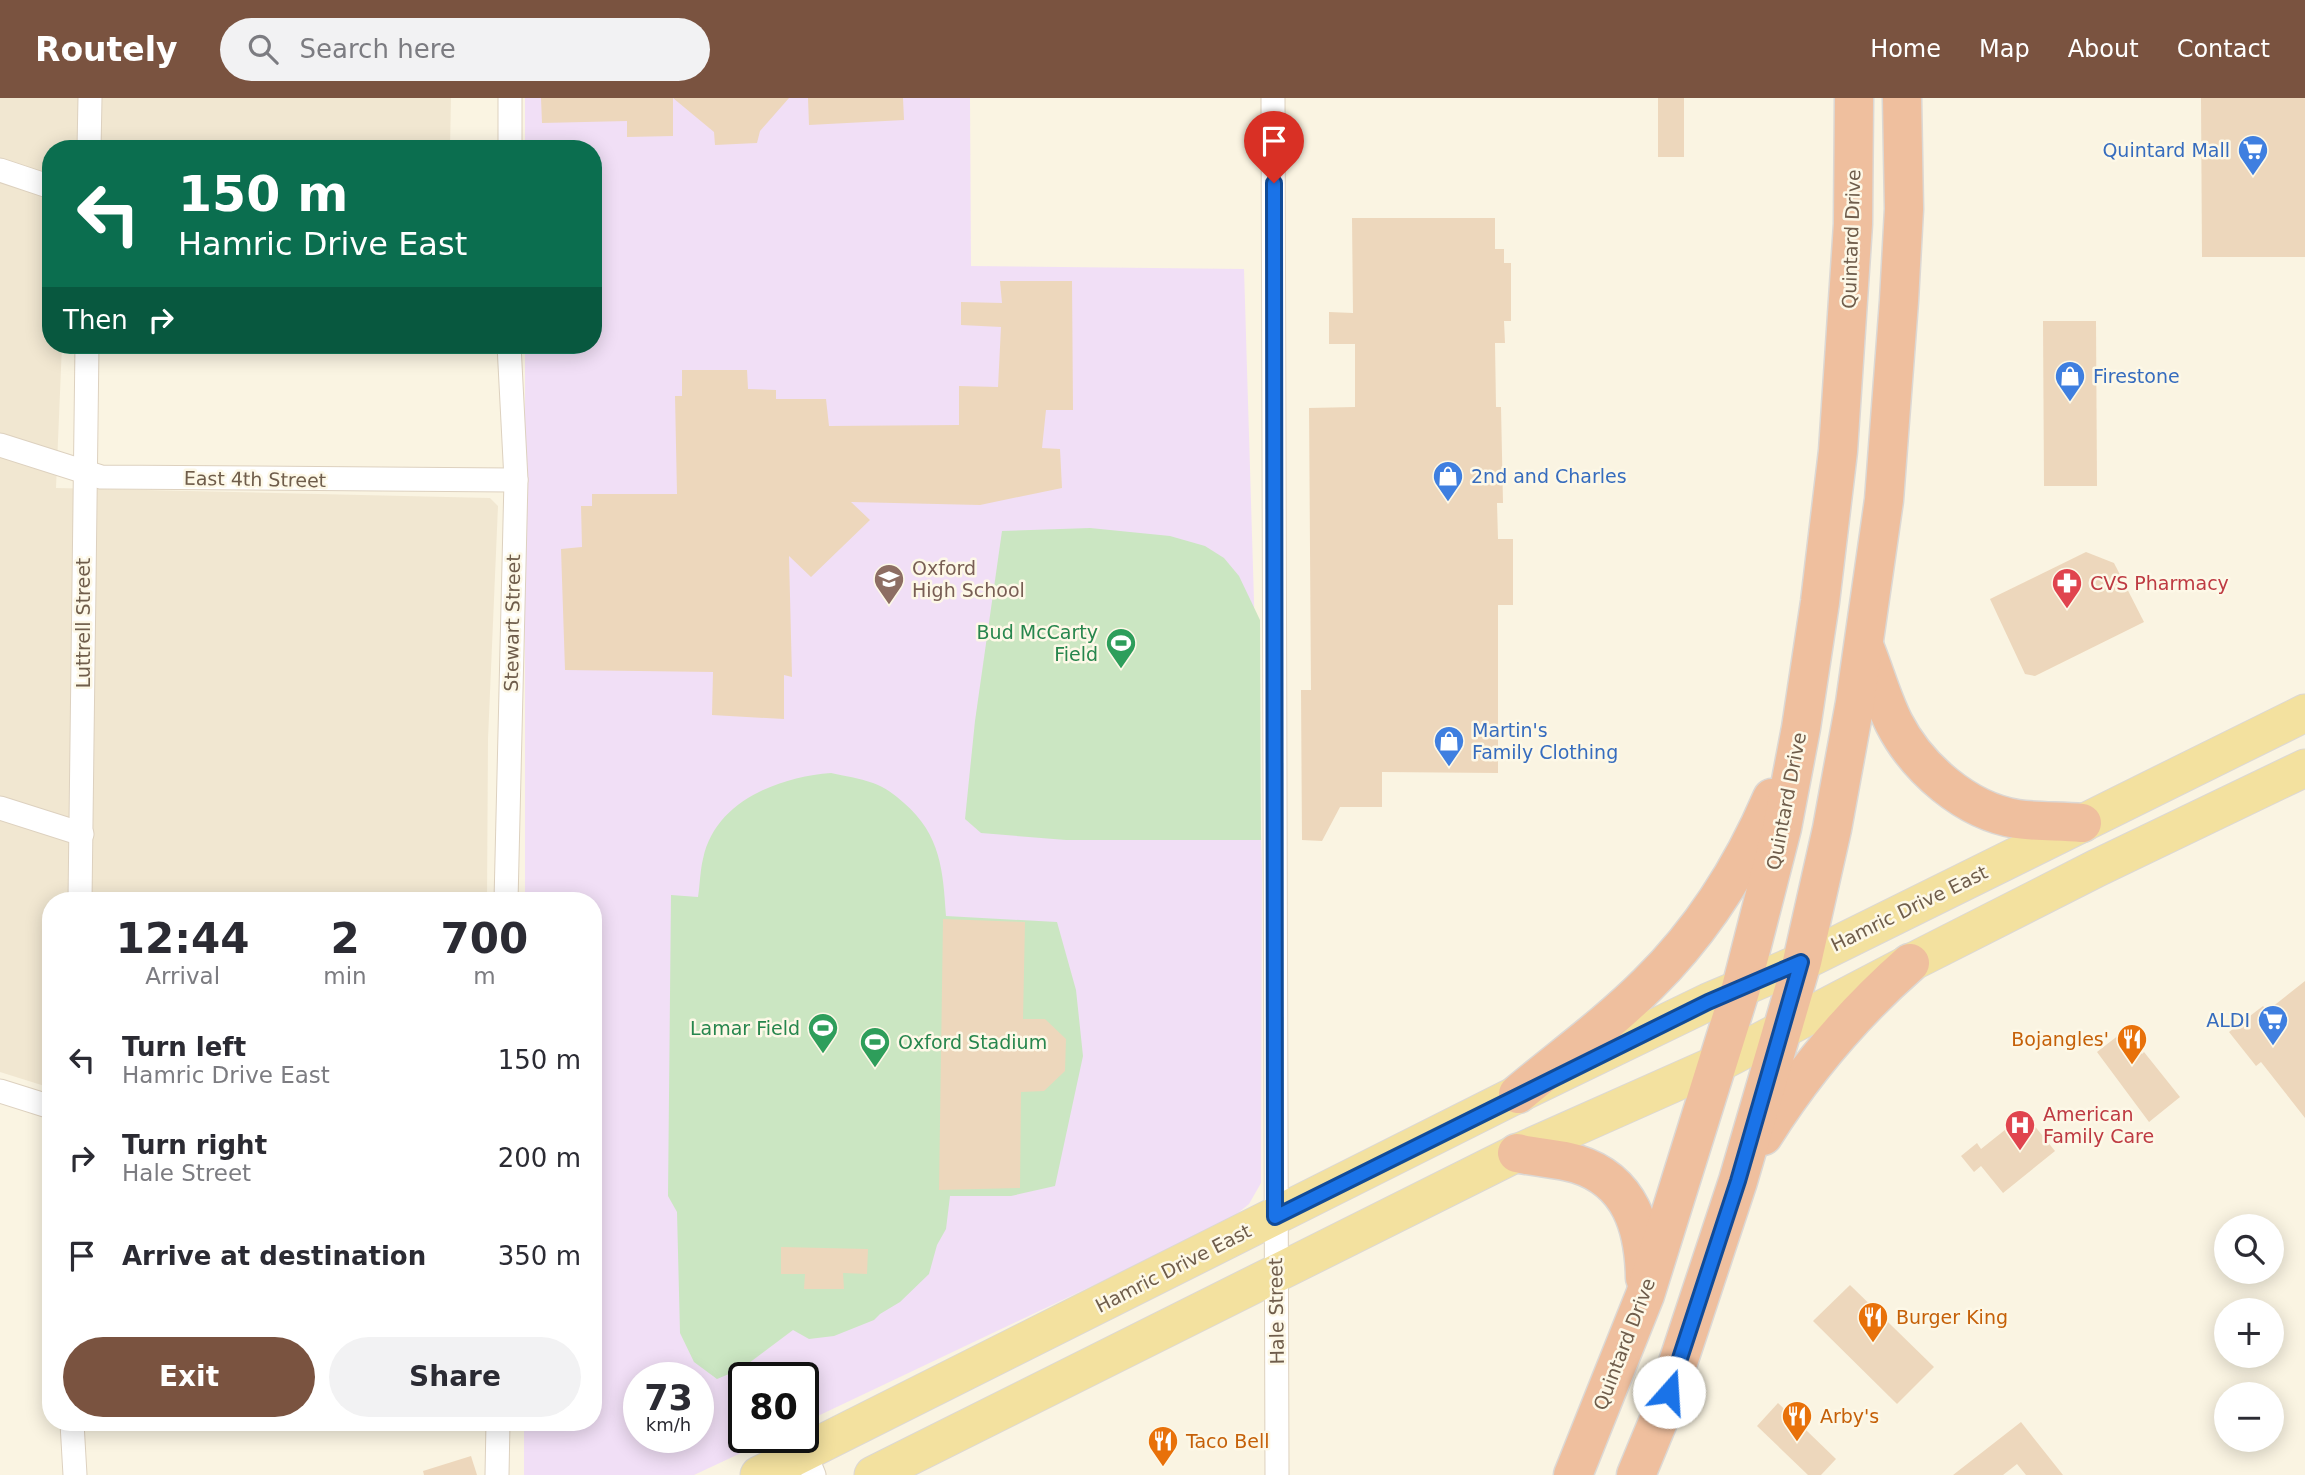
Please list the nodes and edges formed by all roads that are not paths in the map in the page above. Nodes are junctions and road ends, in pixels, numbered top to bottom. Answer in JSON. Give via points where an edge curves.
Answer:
{"nodes":[{"id":1,"x":90,"y":98,"type":"edge"},
{"id":2,"x":510,"y":98,"type":"edge"},
{"id":3,"x":1273,"y":98,"type":"edge"},
{"id":4,"x":1854,"y":98,"type":"edge"},
{"id":5,"x":1902,"y":98,"type":"edge"},
{"id":6,"x":89,"y":140,"type":"edge"},
{"id":7,"x":510,"y":140,"type":"edge"},
{"id":8,"x":0,"y":170,"type":"edge"},
{"id":9,"x":42,"y":184,"type":"edge"},
{"id":10,"x":87,"y":354,"type":"edge"},
{"id":11,"x":509,"y":354,"type":"edge"},
{"id":12,"x":0,"y":445,"type":"edge"},
{"id":13,"x":85,"y":472,"type":"junction"},
{"id":14,"x":516,"y":480,"type":"junction"},
{"id":15,"x":1863,"y":643,"type":"junction"},
{"id":16,"x":1808,"y":683,"type":"junction"},
{"id":17,"x":2305,"y":713,"type":"edge"},
{"id":18,"x":2305,"y":768,"type":"edge"},
{"id":19,"x":0,"y":808,"type":"edge"},
{"id":20,"x":2081,"y":823,"type":"junction"},
{"id":21,"x":82,"y":834,"type":"junction"},
{"id":22,"x":80,"y":892,"type":"edge"},
{"id":23,"x":506,"y":892,"type":"edge"},
{"id":24,"x":1801,"y":962,"type":"junction"},
{"id":25,"x":1910,"y":963,"type":"junction"},
{"id":26,"x":1741,"y":988,"type":"junction"},
{"id":27,"x":1782,"y":1029,"type":"junction"},
{"id":28,"x":1717,"y":1064,"type":"junction"},
{"id":29,"x":0,"y":1091,"type":"edge"},
{"id":30,"x":1518,"y":1094,"type":"junction"},
{"id":31,"x":42,"y":1104,"type":"edge"},
{"id":32,"x":1517,"y":1153,"type":"junction"},
{"id":33,"x":1738,"y":1181,"type":"junction"},
{"id":34,"x":1275,"y":1217,"type":"junction"},
{"id":35,"x":1275,"y":1272,"type":"junction"},
{"id":36,"x":1645,"y":1295,"type":"junction"},
{"id":37,"x":72,"y":1431,"type":"edge"},
{"id":38,"x":498,"y":1431,"type":"edge"},
{"id":39,"x":810,"y":1464,"type":"edge"},
{"id":40,"x":75,"y":1475,"type":"edge"},
{"id":41,"x":497,"y":1475,"type":"edge"},
{"id":42,"x":759,"y":1475,"type":"edge"},
{"id":43,"x":873,"y":1475,"type":"edge"},
{"id":44,"x":1277,"y":1475,"type":"edge"},
{"id":45,"x":1573,"y":1475,"type":"edge"},
{"id":46,"x":1636,"y":1475,"type":"edge"}],
"edges":[{"from":1,"to":6,"type":"street"},
{"from":2,"to":7,"type":"street"},
{"from":3,"to":34,"type":"street","name":"Hale Street"},
{"from":4,"to":16,"type":"highway","name":"Quintard Drive","via":[[1853,224],[1844,376],[1830,527]]},
{"from":5,"to":15,"type":"highway","via":[[1904,209],[1899,301],[1884,500]]},
{"from":8,"to":9,"type":"street"},
{"from":10,"to":13,"type":"street","name":"Luttrell Street"},
{"from":11,"to":14,"type":"street","name":"Stewart Street"},
{"from":12,"to":13,"type":"street","name":"East 4th Street"},
{"from":13,"to":14,"type":"street","name":"East 4th Street","via":[[100,477]]},
{"from":13,"to":21,"type":"street","name":"Luttrell Street"},
{"from":14,"to":23,"type":"street","name":"Stewart Street"},
{"from":15,"to":20,"type":"highway","via":[[1895,724],[1906,744],[1936,777],[1973,803],[2016,819]]},
{"from":15,"to":24,"type":"highway","via":[[1832,829]]},
{"from":16,"to":26,"type":"highway","name":"Quintard Drive","via":[[1782,828]]},
{"from":16,"to":30,"type":"highway","via":[[1773,795],[1720,898],[1648,984]]},
{"from":17,"to":20,"type":"main road","name":"Hamric Drive East"},
{"from":18,"to":25,"type":"main road"},
{"from":19,"to":21,"type":"street"},
{"from":20,"to":24,"type":"main road","name":"Hamric Drive East"},
{"from":21,"to":22,"type":"street","name":"Luttrell Street"},
{"from":24,"to":26,"type":"main road","name":"Hamric Drive East"},
{"from":24,"to":27,"type":"highway"},
{"from":25,"to":27,"type":"main road"},
{"from":25,"to":33,"type":"highway","via":[[1853,1016],[1803,1076]]},
{"from":26,"to":28,"type":"highway","name":"Quintard Drive"},
{"from":26,"to":30,"type":"main road","name":"Hamric Drive East"},
{"from":27,"to":28,"type":"main road"},
{"from":27,"to":33,"type":"highway"},
{"from":28,"to":32,"type":"main road"},
{"from":28,"to":36,"type":"highway","name":"Quintard Drive"},
{"from":29,"to":31,"type":"street"},
{"from":30,"to":34,"type":"main road","name":"Hamric Drive East"},
{"from":32,"to":35,"type":"main road"},
{"from":32,"to":36,"type":"highway","via":[[1578,1164],[1619,1191],[1641,1231]]},
{"from":33,"to":46,"type":"highway","via":[[1660,1418]]},
{"from":34,"to":35,"type":"street","name":"Hale Street"},
{"from":34,"to":39,"type":"main road","name":"Hamric Drive East"},
{"from":35,"to":43,"type":"main road"},
{"from":35,"to":44,"type":"street","name":"Hale Street"},
{"from":36,"to":45,"type":"highway","name":"Quintard Drive"},
{"from":37,"to":40,"type":"street"},
{"from":38,"to":41,"type":"street"},
{"from":39,"to":42,"type":"main road","name":"Hamric Drive East"}]}
